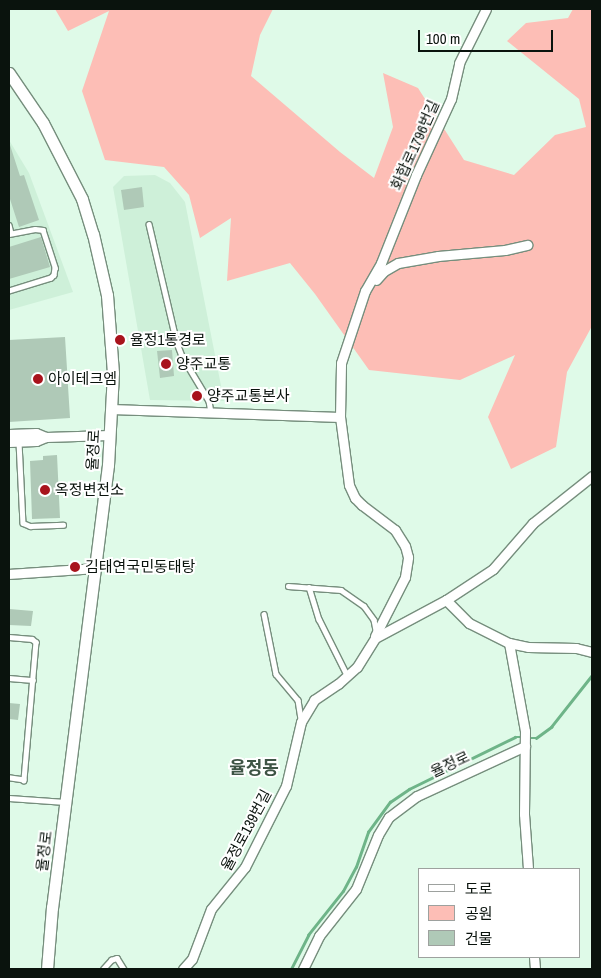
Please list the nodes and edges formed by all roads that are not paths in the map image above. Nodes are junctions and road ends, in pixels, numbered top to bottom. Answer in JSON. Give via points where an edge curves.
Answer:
{"nodes":[{"id":1,"x":486,"y":9,"type":"edge"},
{"id":2,"x":9,"y":72,"type":"edge"},
{"id":3,"x":149,"y":224,"type":"dead end"},
{"id":4,"x":9,"y":225,"type":"edge"},
{"id":5,"x":10,"y":234,"type":"edge"},
{"id":6,"x":527,"y":245,"type":"dead end"},
{"id":7,"x":366,"y":291,"type":"junction"},
{"id":8,"x":9,"y":292,"type":"edge"},
{"id":9,"x":111,"y":409,"type":"junction"},
{"id":10,"x":211,"y":412,"type":"junction"},
{"id":11,"x":340,"y":417,"type":"junction"},
{"id":12,"x":9,"y":434,"type":"edge"},
{"id":13,"x":109,"y":435,"type":"junction"},
{"id":14,"x":46,"y":437,"type":"junction"},
{"id":15,"x":9,"y":442,"type":"edge"},
{"id":16,"x":19,"y":442,"type":"junction"},
{"id":17,"x":592,"y":476,"type":"edge"},
{"id":18,"x":63,"y":525,"type":"dead end"},
{"id":19,"x":96,"y":568,"type":"junction"},
{"id":20,"x":9,"y":574,"type":"edge"},
{"id":21,"x":288,"y":586,"type":"dead end"},
{"id":22,"x":309,"y":587,"type":"junction"},
{"id":23,"x":446,"y":600,"type":"junction"},
{"id":24,"x":264,"y":614,"type":"dead end"},
{"id":25,"x":9,"y":637,"type":"edge"},
{"id":26,"x":375,"y":638,"type":"junction"},
{"id":27,"x":509,"y":643,"type":"junction"},
{"id":28,"x":592,"y":652,"type":"edge"},
{"id":29,"x":348,"y":676,"type":"junction"},
{"id":30,"x":9,"y":678,"type":"edge"},
{"id":31,"x":33,"y":680,"type":"junction"},
{"id":32,"x":301,"y":722,"type":"junction"},
{"id":33,"x":525,"y":745,"type":"junction"},
{"id":34,"x":9,"y":778,"type":"edge"},
{"id":35,"x":9,"y":798,"type":"edge"},
{"id":36,"x":65,"y":802,"type":"junction"},
{"id":37,"x":528,"y":868,"type":"edge"},
{"id":38,"x":48,"y":969,"type":"edge"},
{"id":39,"x":103,"y":969,"type":"edge"},
{"id":40,"x":124,"y":969,"type":"edge"},
{"id":41,"x":183,"y":969,"type":"edge"},
{"id":42,"x":303,"y":969,"type":"edge"}],
"edges":[{"from":1,"to":7,"type":"street","name":"화합로1796번길","via":[[459,63],[451,99]]},
{"from":2,"to":9,"type":"main road","name":"율정로","via":[[43,123],[82,199],[94,234],[107,295],[111,334]]},
{"from":3,"to":10,"type":"lane","via":[[177,343],[209,401]]},
{"from":4,"to":5,"type":"lane"},
{"from":5,"to":8,"type":"lane","via":[[43,230],[55,272],[45,280]]},
{"from":6,"to":7,"type":"street","name":"화합로1796번길","via":[[398,264],[384,271]]},
{"from":7,"to":11,"type":"street","name":"화합로1796번길","via":[[341,364]]},
{"from":9,"to":10,"type":"street"},
{"from":9,"to":13,"type":"main road","name":"율정로"},
{"from":10,"to":11,"type":"street"},
{"from":11,"to":26,"type":"street","name":"화합로1796번길","via":[[347,480],[355,498],[395,530],[408,557],[405,577]]},
{"from":12,"to":14,"type":"street","via":[[36,432]]},
{"from":13,"to":14,"type":"street"},
{"from":13,"to":19,"type":"main road","name":"율정로"},
{"from":14,"to":16,"type":"street"},
{"from":15,"to":16,"type":"street"},
{"from":16,"to":18,"type":"lane","via":[[24,523],[30,526]]},
{"from":17,"to":23,"type":"street","name":"율정로139번길","via":[[533,523],[493,569]]},
{"from":19,"to":20,"type":"street"},
{"from":19,"to":36,"type":"main road","name":"율정로"},
{"from":21,"to":22,"type":"lane"},
{"from":22,"to":26,"type":"lane","via":[[338,589],[360,602],[374,620]]},
{"from":22,"to":29,"type":"lane","via":[[319,619]]},
{"from":23,"to":26,"type":"street","name":"율정로139번길"},
{"from":23,"to":27,"type":"street","via":[[469,622]]},
{"from":24,"to":32,"type":"lane","name":"율정로139번길","via":[[276,674],[298,700]]},
{"from":25,"to":31,"type":"lane","via":[[35,641]]},
{"from":26,"to":29,"type":"street","name":"율정로139번길"},
{"from":27,"to":28,"type":"street"},
{"from":27,"to":33,"type":"street"},
{"from":29,"to":32,"type":"street","name":"율정로139번길","via":[[314,700]]},
{"from":30,"to":31,"type":"lane"},
{"from":31,"to":34,"type":"lane","via":[[24,780]]},
{"from":32,"to":41,"type":"street","name":"율정로139번길","via":[[286,786],[245,867],[211,909],[192,959]]},
{"from":33,"to":37,"type":"street","via":[[524,814]]},
{"from":33,"to":42,"type":"street","name":"율정로","via":[[417,796],[389,817],[356,888],[319,936]]},
{"from":35,"to":36,"type":"lane"},
{"from":36,"to":38,"type":"main road","name":"율정로"},
{"from":39,"to":40,"type":"lane","via":[[117,958]]}]}
